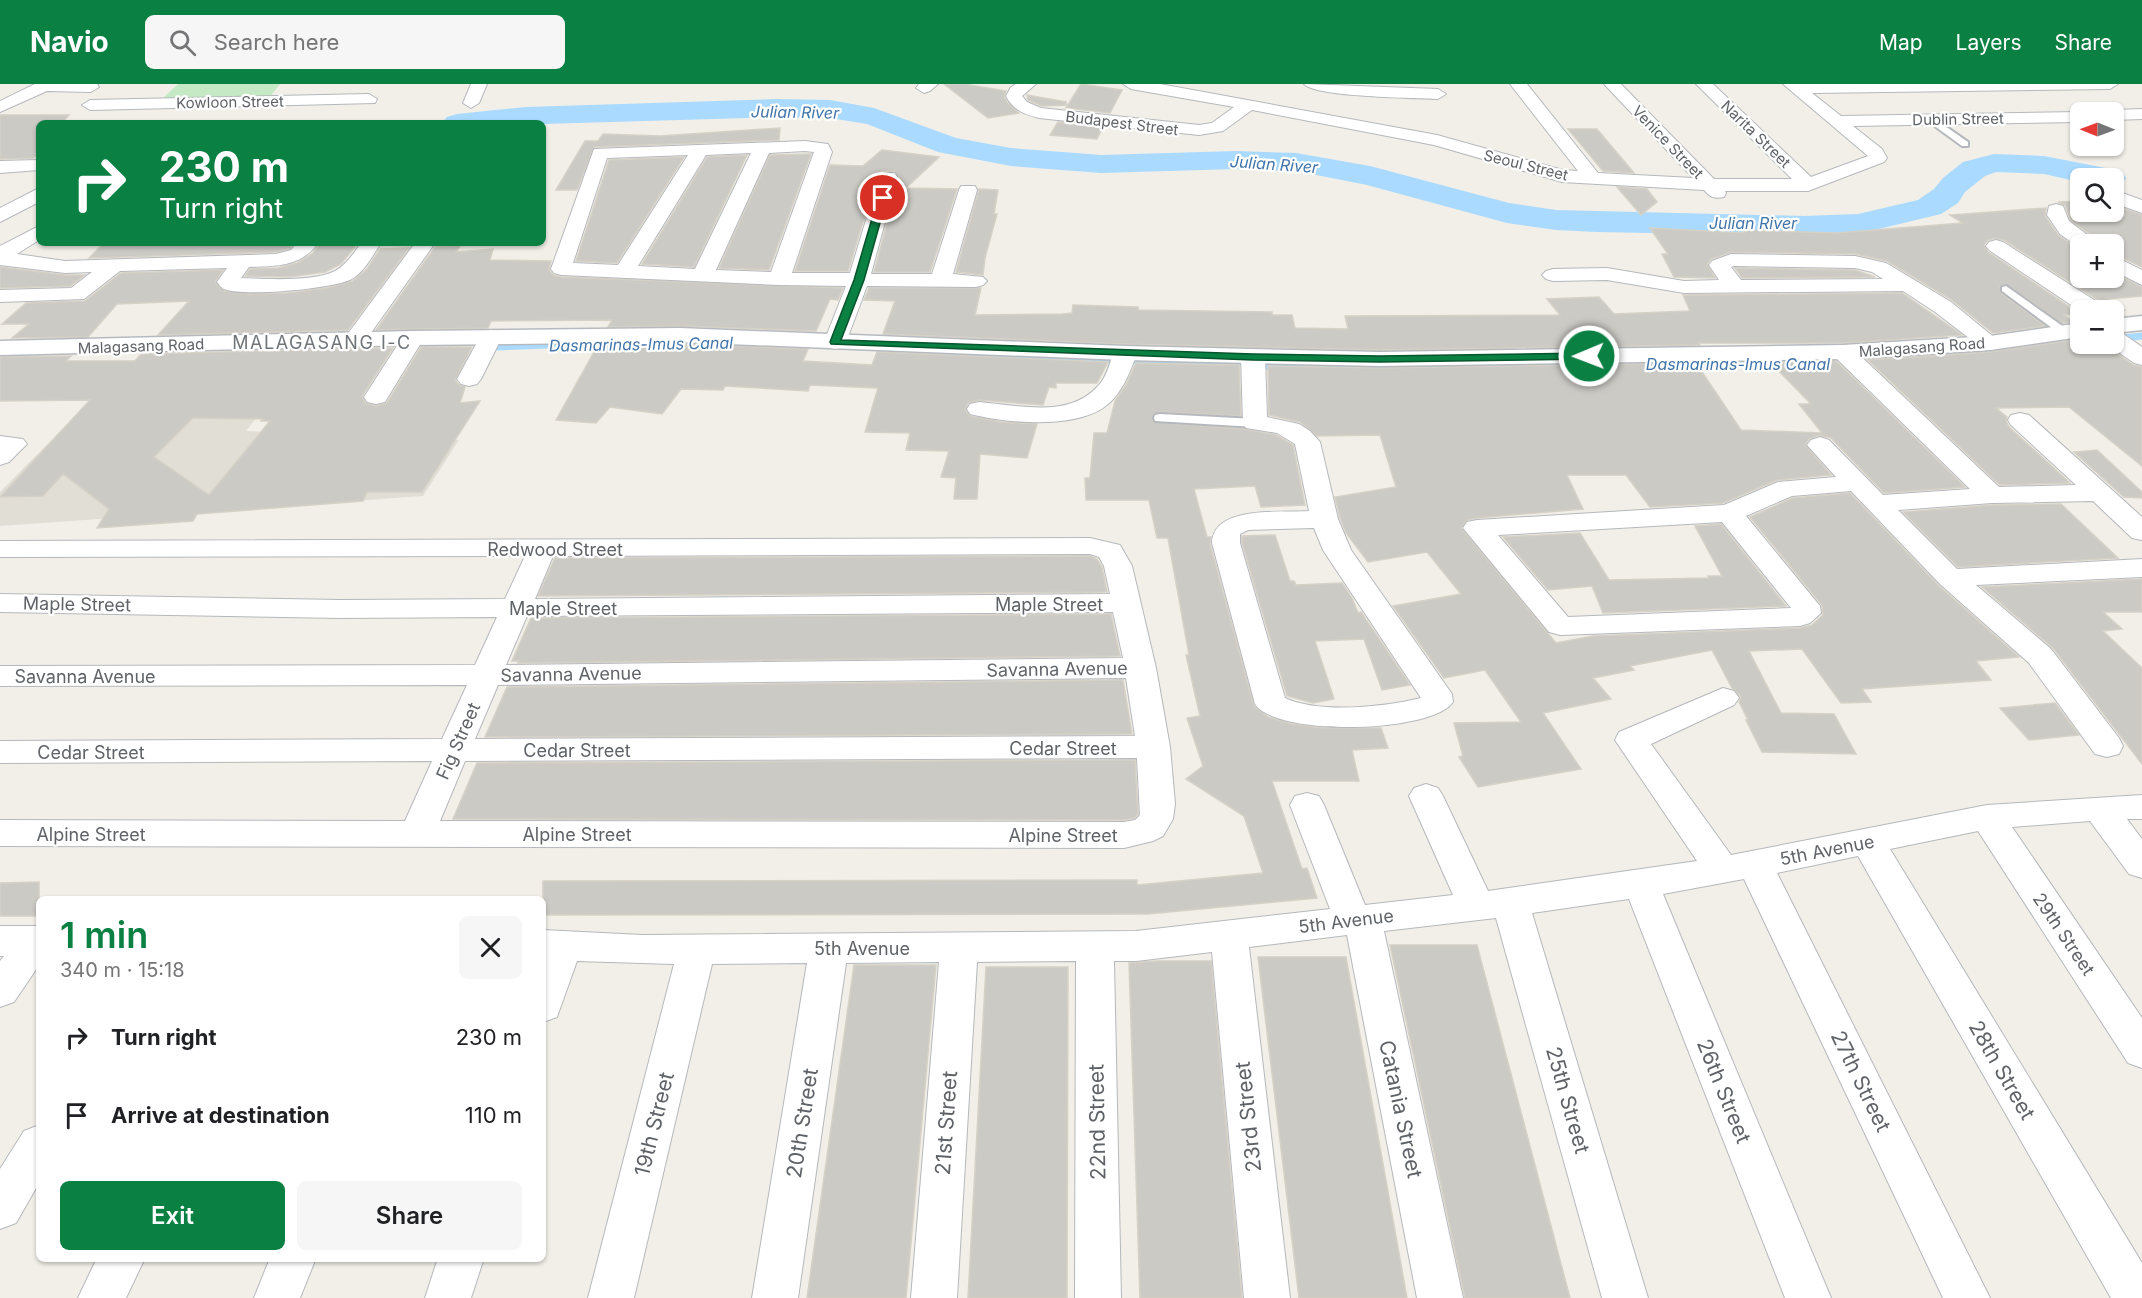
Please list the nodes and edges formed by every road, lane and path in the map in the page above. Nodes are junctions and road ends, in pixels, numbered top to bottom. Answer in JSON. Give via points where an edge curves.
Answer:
{"nodes":[{"id":1,"x":168,"y":84,"type":"edge"},
{"id":2,"x":290,"y":84,"type":"edge"},
{"id":3,"x":479,"y":84,"type":"edge"},
{"id":4,"x":1028,"y":84,"type":"edge"},
{"id":5,"x":1131,"y":84,"type":"edge"},
{"id":6,"x":1312,"y":84,"type":"edge"},
{"id":7,"x":1518,"y":84,"type":"edge"},
{"id":8,"x":1612,"y":84,"type":"edge"},
{"id":9,"x":1704,"y":84,"type":"edge"},
{"id":10,"x":2110,"y":84,"type":"edge"},
{"id":11,"x":47,"y":85,"type":"edge"},
{"id":12,"x":1794,"y":86,"type":"edge"},
{"id":13,"x":91,"y":87,"type":"dead end"},
{"id":14,"x":374,"y":91,"type":"edge"},
{"id":15,"x":1439,"y":95,"type":"edge"},
{"id":16,"x":277,"y":101,"type":"junction"},
{"id":17,"x":471,"y":103,"type":"dead end"},
{"id":18,"x":148,"y":104,"type":"junction"},
{"id":19,"x":1249,"y":104,"type":"junction"},
{"id":20,"x":90,"y":105,"type":"dead end"},
{"id":21,"x":0,"y":107,"type":"edge"},
{"id":22,"x":2142,"y":114,"type":"edge"},
{"id":23,"x":359,"y":115,"type":"dead end"},
{"id":24,"x":2124,"y":115,"type":"edge"},
{"id":25,"x":2070,"y":117,"type":"edge"},
{"id":26,"x":1932,"y":120,"type":"junction"},
{"id":27,"x":1835,"y":121,"type":"junction"},
{"id":28,"x":1450,"y":126,"type":"dead end"},
{"id":29,"x":1437,"y":140,"type":"junction"},
{"id":30,"x":1965,"y":144,"type":"dead end"},
{"id":31,"x":762,"y":147,"type":"junction"},
{"id":32,"x":701,"y":149,"type":"junction"},
{"id":33,"x":34,"y":165,"type":"edge"},
{"id":34,"x":0,"y":167,"type":"edge"},
{"id":35,"x":888,"y":177,"type":"dead end"},
{"id":36,"x":1593,"y":178,"type":"junction"},
{"id":37,"x":0,"y":181,"type":"edge"},
{"id":38,"x":1709,"y":185,"type":"junction"},
{"id":39,"x":1808,"y":185,"type":"junction"},
{"id":40,"x":968,"y":190,"type":"dead end"},
{"id":41,"x":36,"y":196,"type":"edge"},
{"id":42,"x":1723,"y":200,"type":"dead end"},
{"id":43,"x":2124,"y":200,"type":"edge"},
{"id":44,"x":2142,"y":207,"type":"edge"},
{"id":45,"x":2056,"y":210,"type":"dead end"},
{"id":46,"x":0,"y":216,"type":"edge"},
{"id":47,"x":36,"y":234,"type":"edge"},
{"id":48,"x":2074,"y":234,"type":"edge"},
{"id":49,"x":305,"y":246,"type":"edge"},
{"id":50,"x":369,"y":246,"type":"edge"},
{"id":51,"x":423,"y":246,"type":"edge"},
{"id":52,"x":1996,"y":246,"type":"dead end"},
{"id":53,"x":77,"y":247,"type":"dead end"},
{"id":54,"x":0,"y":257,"type":"edge"},
{"id":55,"x":242,"y":262,"type":"junction"},
{"id":56,"x":38,"y":264,"type":"junction"},
{"id":57,"x":113,"y":267,"type":"junction"},
{"id":58,"x":2124,"y":268,"type":"edge"},
{"id":59,"x":624,"y":272,"type":"junction"},
{"id":60,"x":703,"y":275,"type":"junction"},
{"id":61,"x":1554,"y":275,"type":"dead end"},
{"id":62,"x":779,"y":279,"type":"junction"},
{"id":63,"x":2142,"y":279,"type":"edge"},
{"id":64,"x":859,"y":280,"type":"junction"},
{"id":65,"x":941,"y":280,"type":"junction"},
{"id":66,"x":975,"y":281,"type":"dead end"},
{"id":67,"x":0,"y":284,"type":"edge"},
{"id":68,"x":2006,"y":289,"type":"dead end"},
{"id":69,"x":0,"y":296,"type":"edge"},
{"id":70,"x":2079,"y":300,"type":"edge"},
{"id":71,"x":2142,"y":323,"type":"edge"},
{"id":72,"x":2124,"y":327,"type":"edge"},
{"id":73,"x":2070,"y":330,"type":"edge"},
{"id":74,"x":2070,"y":331,"type":"edge"},
{"id":75,"x":490,"y":337,"type":"junction"},
{"id":76,"x":413,"y":338,"type":"junction"},
{"id":77,"x":355,"y":339,"type":"junction"},
{"id":78,"x":2124,"y":339,"type":"edge"},
{"id":79,"x":835,"y":342,"type":"junction"},
{"id":80,"x":1990,"y":343,"type":"junction"},
{"id":81,"x":0,"y":348,"type":"edge"},
{"id":82,"x":1843,"y":352,"type":"junction"},
{"id":83,"x":1125,"y":353,"type":"junction"},
{"id":84,"x":1253,"y":357,"type":"junction"},
{"id":85,"x":2142,"y":358,"type":"edge"},
{"id":86,"x":469,"y":379,"type":"dead end"},
{"id":87,"x":376,"y":397,"type":"dead end"},
{"id":88,"x":979,"y":409,"type":"dead end"},
{"id":89,"x":1160,"y":418,"type":"dead end"},
{"id":90,"x":2020,"y":420,"type":"dead end"},
{"id":91,"x":1256,"y":423,"type":"junction"},
{"id":92,"x":0,"y":444,"type":"edge"},
{"id":93,"x":1820,"y":445,"type":"dead end"},
{"id":94,"x":0,"y":457,"type":"edge"},
{"id":95,"x":1868,"y":493,"type":"junction"},
{"id":96,"x":1992,"y":495,"type":"junction"},
{"id":97,"x":2107,"y":499,"type":"junction"},
{"id":98,"x":2142,"y":502,"type":"edge"},
{"id":99,"x":1729,"y":513,"type":"junction"},
{"id":100,"x":1324,"y":519,"type":"junction"},
{"id":101,"x":2142,"y":532,"type":"edge"},
{"id":102,"x":0,"y":549,"type":"edge"},
{"id":103,"x":542,"y":549,"type":"junction"},
{"id":104,"x":2142,"y":568,"type":"edge"},
{"id":105,"x":1950,"y":578,"type":"junction"},
{"id":106,"x":0,"y":603,"type":"edge"},
{"id":107,"x":1126,"y":603,"type":"junction"},
{"id":108,"x":516,"y":608,"type":"junction"},
{"id":109,"x":1141,"y":668,"type":"junction"},
{"id":110,"x":486,"y":675,"type":"junction"},
{"id":111,"x":0,"y":676,"type":"edge"},
{"id":112,"x":1723,"y":698,"type":"dead end"},
{"id":113,"x":2107,"y":746,"type":"dead end"},
{"id":114,"x":1154,"y":747,"type":"junction"},
{"id":115,"x":453,"y":750,"type":"junction"},
{"id":116,"x":0,"y":752,"type":"edge"},
{"id":117,"x":1426,"y":796,"type":"dead end"},
{"id":118,"x":1307,"y":806,"type":"dead end"},
{"id":119,"x":2142,"y":807,"type":"edge"},
{"id":120,"x":2099,"y":808,"type":"junction"},
{"id":121,"x":1986,"y":817,"type":"junction"},
{"id":122,"x":0,"y":833,"type":"edge"},
{"id":123,"x":417,"y":833,"type":"junction"},
{"id":124,"x":1868,"y":842,"type":"junction"},
{"id":125,"x":2142,"y":865,"type":"edge"},
{"id":126,"x":1739,"y":867,"type":"junction"},
{"id":127,"x":1641,"y":884,"type":"junction"},
{"id":128,"x":1494,"y":904,"type":"junction"},
{"id":129,"x":1358,"y":920,"type":"junction"},
{"id":130,"x":1229,"y":935,"type":"junction"},
{"id":131,"x":25,"y":941,"type":"edge"},
{"id":132,"x":553,"y":945,"type":"edge"},
{"id":133,"x":1095,"y":946,"type":"junction"},
{"id":134,"x":959,"y":947,"type":"junction"},
{"id":135,"x":829,"y":948,"type":"junction"},
{"id":136,"x":696,"y":949,"type":"junction"},
{"id":137,"x":546,"y":988,"type":"edge"},
{"id":138,"x":0,"y":991,"type":"edge"},
{"id":139,"x":2142,"y":1051,"type":"edge"},
{"id":140,"x":36,"y":1149,"type":"edge"},
{"id":141,"x":0,"y":1209,"type":"edge"},
{"id":142,"x":120,"y":1262,"type":"edge"},
{"id":143,"x":292,"y":1262,"type":"edge"},
{"id":144,"x":460,"y":1262,"type":"edge"},
{"id":145,"x":101,"y":1298,"type":"edge"},
{"id":146,"x":277,"y":1298,"type":"edge"},
{"id":147,"x":448,"y":1298,"type":"edge"},
{"id":148,"x":611,"y":1298,"type":"edge"},
{"id":149,"x":775,"y":1298,"type":"edge"},
{"id":150,"x":934,"y":1298,"type":"edge"},
{"id":151,"x":1098,"y":1298,"type":"edge"},
{"id":152,"x":1267,"y":1298,"type":"edge"},
{"id":153,"x":1440,"y":1298,"type":"edge"},
{"id":154,"x":1625,"y":1298,"type":"edge"},
{"id":155,"x":1808,"y":1298,"type":"edge"},
{"id":156,"x":1967,"y":1298,"type":"edge"},
{"id":157,"x":2137,"y":1298,"type":"edge"}],
"edges":[{"from":1,"to":18,"type":"street"},
{"from":2,"to":16,"type":"street"},
{"from":3,"to":17,"type":"street"},
{"from":4,"to":19,"type":"street","name":"Budapest Street","via":[[1014,96],[1022,107],[1039,113],[1184,130],[1217,127]]},
{"from":5,"to":19,"type":"street","name":"Seoul Street"},
{"from":6,"to":15,"type":"street"},
{"from":7,"to":36,"type":"street"},
{"from":8,"to":38,"type":"street","name":"Venice Street"},
{"from":9,"to":39,"type":"street","name":"Narita Street"},
{"from":10,"to":12,"type":"street"},
{"from":11,"to":13,"type":"street"},
{"from":11,"to":21,"type":"street"},
{"from":12,"to":27,"type":"street","name":"Seoul Street"},
{"from":14,"to":16,"type":"street","name":"Kowloon Street"},
{"from":14,"to":23,"type":"street"},
{"from":16,"to":18,"type":"street","name":"Kowloon Street"},
{"from":18,"to":20,"type":"street","name":"Kowloon Street"},
{"from":19,"to":29,"type":"street","name":"Seoul Street"},
{"from":22,"to":24,"type":"street"},
{"from":25,"to":26,"type":"street","name":"Dublin Street"},
{"from":26,"to":27,"type":"street","name":"Dublin Street"},
{"from":26,"to":30,"type":"lane"},
{"from":27,"to":39,"type":"street","name":"Seoul Street","via":[[1878,158]]},
{"from":28,"to":29,"type":"street"},
{"from":29,"to":36,"type":"street","name":"Seoul Street","via":[[1547,173]]},
{"from":31,"to":32,"type":"street"},
{"from":31,"to":60,"type":"street"},
{"from":31,"to":62,"type":"street","via":[[815,146],[824,152]]},
{"from":32,"to":59,"type":"street"},
{"from":32,"to":59,"type":"street","via":[[600,153],[561,270]]},
{"from":33,"to":34,"type":"street"},
{"from":33,"to":37,"type":"street"},
{"from":35,"to":64,"type":"street"},
{"from":36,"to":38,"type":"street","name":"Seoul Street"},
{"from":38,"to":39,"type":"street","name":"Seoul Street"},
{"from":38,"to":42,"type":"street","name":"Venice Street"},
{"from":40,"to":65,"type":"street"},
{"from":41,"to":46,"type":"street"},
{"from":43,"to":44,"type":"street"},
{"from":45,"to":48,"type":"street","via":[[2062,225]]},
{"from":47,"to":54,"type":"street"},
{"from":49,"to":55,"type":"street","via":[[286,259]]},
{"from":50,"to":55,"type":"street","via":[[344,275],[321,281],[231,284],[228,282]]},
{"from":51,"to":77,"type":"street"},
{"from":52,"to":70,"type":"street"},
{"from":53,"to":56,"type":"street"},
{"from":54,"to":56,"type":"street"},
{"from":55,"to":57,"type":"street"},
{"from":56,"to":57,"type":"street"},
{"from":56,"to":67,"type":"street"},
{"from":57,"to":69,"type":"street","via":[[76,294]]},
{"from":58,"to":63,"type":"street"},
{"from":59,"to":60,"type":"street"},
{"from":60,"to":62,"type":"street"},
{"from":61,"to":80,"type":"street","via":[[1607,274],[1671,286],[1909,285]]},
{"from":62,"to":64,"type":"street"},
{"from":64,"to":65,"type":"street"},
{"from":64,"to":79,"type":"street"},
{"from":65,"to":66,"type":"street"},
{"from":68,"to":73,"type":"lane"},
{"from":71,"to":72,"type":"main road"},
{"from":74,"to":80,"type":"main road","name":"Malagasang Road"},
{"from":75,"to":76,"type":"main road","name":"Malagasang Road"},
{"from":75,"to":79,"type":"main road","name":"Malagasang Road","via":[[680,336]]},
{"from":75,"to":86,"type":"street"},
{"from":76,"to":77,"type":"main road","name":"Malagasang Road"},
{"from":76,"to":87,"type":"street"},
{"from":77,"to":81,"type":"main road","name":"Malagasang Road"},
{"from":78,"to":85,"type":"street"},
{"from":79,"to":83,"type":"main road","name":"Malagasang Road"},
{"from":80,"to":82,"type":"main road","name":"Malagasang Road"},
{"from":82,"to":84,"type":"main road","name":"Malagasang Road","via":[[1380,359]]},
{"from":82,"to":96,"type":"street"},
{"from":83,"to":84,"type":"main road","name":"Malagasang Road"},
{"from":83,"to":88,"type":"street","via":[[1107,391],[1092,405],[1071,412],[1046,413]]},
{"from":84,"to":91,"type":"street"},
{"from":89,"to":91,"type":"lane"},
{"from":90,"to":97,"type":"street"},
{"from":91,"to":100,"type":"street","via":[[1287,427],[1307,442]]},
{"from":92,"to":94,"type":"street","via":[[14,444]]},
{"from":93,"to":95,"type":"street"},
{"from":95,"to":96,"type":"street"},
{"from":95,"to":99,"type":"street","via":[[1787,488]]},
{"from":95,"to":105,"type":"street"},
{"from":96,"to":97,"type":"street"},
{"from":97,"to":98,"type":"street"},
{"from":97,"to":101,"type":"street"},
{"from":99,"to":99,"type":"street","via":[[1805,606],[1806,613],[1800,617],[1560,626],[1477,528]]},
{"from":100,"to":100,"type":"street","via":[[1248,522],[1232,526],[1226,533],[1271,704],[1301,716],[1359,716],[1437,702],[1436,694],[1337,550]]},
{"from":102,"to":103,"type":"street","name":"Redwood Street"},
{"from":103,"to":107,"type":"street","name":"Redwood Street","via":[[1076,545],[1110,551],[1118,566]]},
{"from":103,"to":108,"type":"street","name":"Fig Street"},
{"from":104,"to":105,"type":"street"},
{"from":105,"to":113,"type":"street","via":[[2040,656]]},
{"from":106,"to":108,"type":"street","name":"Maple Street"},
{"from":107,"to":108,"type":"street","name":"Maple Street"},
{"from":107,"to":109,"type":"street"},
{"from":108,"to":110,"type":"street","name":"Fig Street"},
{"from":109,"to":110,"type":"street","name":"Savanna Avenue"},
{"from":109,"to":114,"type":"street"},
{"from":110,"to":111,"type":"street","name":"Savanna Avenue"},
{"from":110,"to":115,"type":"street","name":"Fig Street"},
{"from":112,"to":126,"type":"street","name":"27th Street","via":[[1631,740]]},
{"from":114,"to":115,"type":"street","name":"Cedar Street"},
{"from":114,"to":123,"type":"street","name":"Alpine Street","via":[[1158,814],[1152,826],[1124,836]]},
{"from":115,"to":116,"type":"street","name":"Cedar Street"},
{"from":115,"to":123,"type":"street","name":"Fig Street"},
{"from":117,"to":128,"type":"street","name":"25th Street"},
{"from":118,"to":129,"type":"street","name":"Catania Street"},
{"from":119,"to":120,"type":"street","name":"5th Avenue"},
{"from":120,"to":121,"type":"street","name":"5th Avenue"},
{"from":120,"to":125,"type":"street"},
{"from":121,"to":124,"type":"street","name":"5th Avenue"},
{"from":121,"to":139,"type":"street","name":"29th Street"},
{"from":122,"to":123,"type":"street","name":"Alpine Street"},
{"from":124,"to":126,"type":"street","name":"5th Avenue"},
{"from":124,"to":157,"type":"street","name":"28th Street"},
{"from":126,"to":127,"type":"street","name":"5th Avenue"},
{"from":126,"to":156,"type":"street","name":"27th Street"},
{"from":127,"to":128,"type":"street","name":"5th Avenue"},
{"from":127,"to":155,"type":"street","name":"26th Street"},
{"from":128,"to":129,"type":"street","name":"5th Avenue"},
{"from":128,"to":154,"type":"street","name":"25th Street"},
{"from":129,"to":130,"type":"street","name":"5th Avenue"},
{"from":129,"to":153,"type":"street","name":"Catania Street"},
{"from":130,"to":133,"type":"street","name":"5th Avenue","via":[[1136,946]]},
{"from":130,"to":152,"type":"street","name":"23rd Street"},
{"from":131,"to":138,"type":"street"},
{"from":132,"to":136,"type":"street","name":"5th Avenue"},
{"from":132,"to":137,"type":"street"},
{"from":133,"to":134,"type":"street","name":"5th Avenue"},
{"from":133,"to":151,"type":"street","name":"22nd Street"},
{"from":134,"to":135,"type":"street","name":"5th Avenue"},
{"from":134,"to":150,"type":"street","name":"21st Street"},
{"from":135,"to":136,"type":"street","name":"5th Avenue"},
{"from":135,"to":149,"type":"street","name":"20th Street"},
{"from":136,"to":148,"type":"street","name":"19th Street"},
{"from":140,"to":141,"type":"street"},
{"from":142,"to":145,"type":"street"},
{"from":143,"to":146,"type":"street"},
{"from":144,"to":147,"type":"street"}]}
